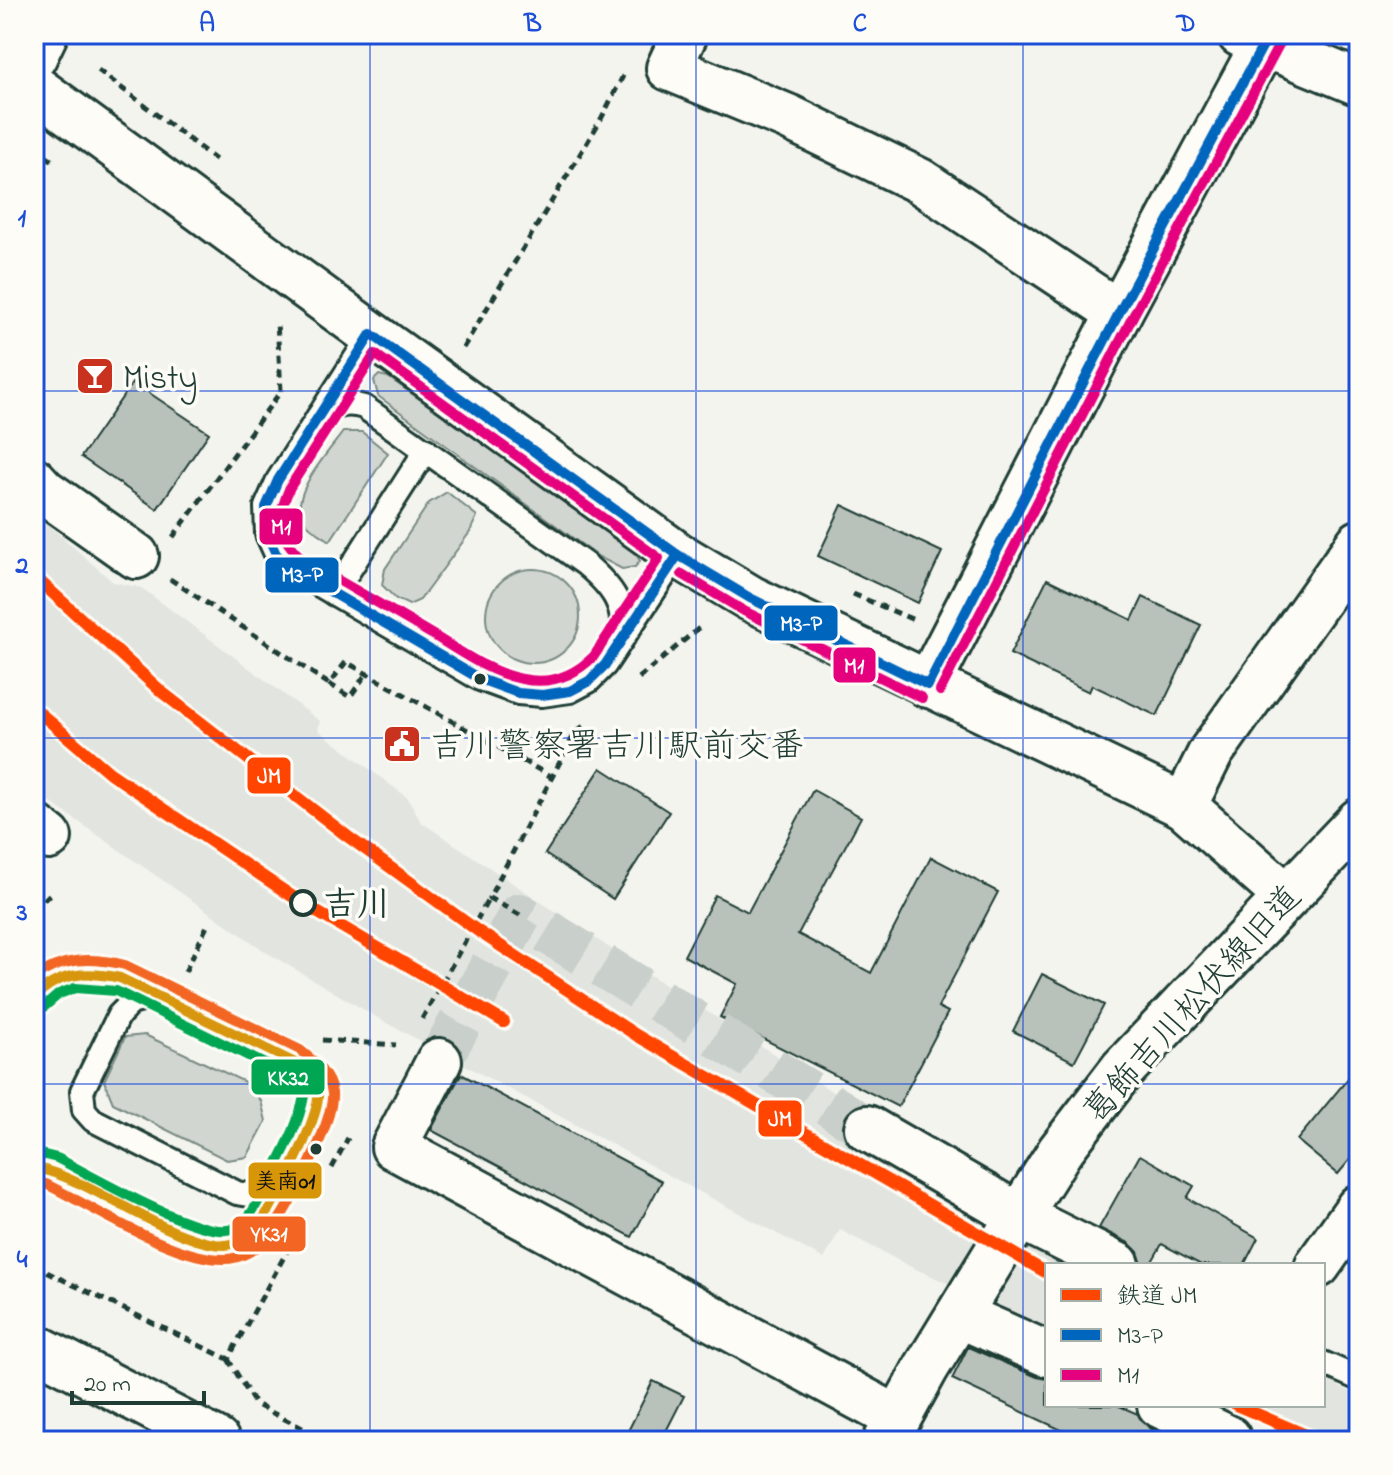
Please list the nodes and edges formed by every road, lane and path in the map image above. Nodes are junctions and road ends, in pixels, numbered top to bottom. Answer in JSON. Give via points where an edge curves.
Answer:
{"nodes":[{"id":1,"x":45,"y":34,"type":"edge"},
{"id":2,"x":685,"y":34,"type":"edge"},
{"id":3,"x":1258,"y":37,"type":"edge"},
{"id":4,"x":34,"y":57,"type":"edge"},
{"id":5,"x":628,"y":68,"type":"dead end"},
{"id":6,"x":98,"y":70,"type":"dead end"},
{"id":7,"x":1359,"y":83,"type":"edge"},
{"id":8,"x":34,"y":87,"type":"edge"},
{"id":9,"x":34,"y":148,"type":"edge"},
{"id":10,"x":60,"y":166,"type":"dead end"},
{"id":11,"x":224,"y":166,"type":"dead end"},
{"id":12,"x":1119,"y":313,"type":"junction"},
{"id":13,"x":277,"y":314,"type":"dead end"},
{"id":14,"x":371,"y":334,"type":"junction"},
{"id":15,"x":450,"y":339,"type":"dead end"},
{"id":16,"x":462,"y":349,"type":"junction"},
{"id":17,"x":475,"y":358,"type":"dead end"},
{"id":18,"x":317,"y":418,"type":"junction"},
{"id":19,"x":426,"y":450,"type":"junction"},
{"id":20,"x":34,"y":480,"type":"edge"},
{"id":21,"x":1359,"y":543,"type":"edge"},
{"id":22,"x":678,"y":555,"type":"junction"},
{"id":23,"x":144,"y":561,"type":"junction"},
{"id":24,"x":850,"y":593,"type":"dead end"},
{"id":25,"x":334,"y":594,"type":"junction"},
{"id":26,"x":922,"y":624,"type":"dead end"},
{"id":27,"x":699,"y":628,"type":"dead end"},
{"id":28,"x":617,"y":648,"type":"junction"},
{"id":29,"x":366,"y":674,"type":"junction"},
{"id":30,"x":329,"y":684,"type":"junction"},
{"id":31,"x":631,"y":685,"type":"dead end"},
{"id":32,"x":928,"y":685,"type":"junction"},
{"id":33,"x":586,"y":723,"type":"dead end"},
{"id":34,"x":552,"y":777,"type":"junction"},
{"id":35,"x":1184,"y":806,"type":"junction"},
{"id":36,"x":1359,"y":821,"type":"edge"},
{"id":37,"x":53,"y":891,"type":"dead end"},
{"id":38,"x":1286,"y":896,"type":"junction"},
{"id":39,"x":489,"y":898,"type":"junction"},
{"id":40,"x":34,"y":910,"type":"edge"},
{"id":41,"x":520,"y":915,"type":"dead end"},
{"id":42,"x":208,"y":924,"type":"dead end"},
{"id":43,"x":185,"y":972,"type":"dead end"},
{"id":44,"x":157,"y":996,"type":"junction"},
{"id":45,"x":34,"y":998,"type":"edge"},
{"id":46,"x":317,"y":1040,"type":"dead end"},
{"id":47,"x":421,"y":1046,"type":"junction"},
{"id":48,"x":867,"y":1128,"type":"tunnel mouth"},
{"id":49,"x":34,"y":1167,"type":"edge"},
{"id":50,"x":277,"y":1192,"type":"junction"},
{"id":51,"x":1359,"y":1207,"type":"edge"},
{"id":52,"x":1019,"y":1216,"type":"junction"},
{"id":53,"x":1113,"y":1263,"type":"edge"},
{"id":54,"x":1319,"y":1263,"type":"edge"},
{"id":55,"x":959,"y":1315,"type":"junction"},
{"id":56,"x":34,"y":1346,"type":"edge"},
{"id":57,"x":1045,"y":1353,"type":"edge"},
{"id":58,"x":228,"y":1359,"type":"dead end"},
{"id":59,"x":1325,"y":1364,"type":"edge"},
{"id":60,"x":1359,"y":1379,"type":"edge"},
{"id":61,"x":1164,"y":1407,"type":"edge"},
{"id":62,"x":892,"y":1429,"type":"edge"},
{"id":63,"x":217,"y":1441,"type":"edge"},
{"id":64,"x":328,"y":1441,"type":"edge"},
{"id":65,"x":1227,"y":1441,"type":"edge"}],
"edges":[{"from":1,"to":4,"type":"street"},
{"from":2,"to":12,"type":"street","via":[[669,68],[788,117],[920,181]]},
{"from":3,"to":7,"type":"street"},
{"from":3,"to":12,"type":"street"},
{"from":5,"to":16,"type":"path"},
{"from":6,"to":11,"type":"path"},
{"from":8,"to":14,"type":"street"},
{"from":9,"to":10,"type":"path"},
{"from":12,"to":32,"type":"street"},
{"from":13,"to":23,"type":"path","via":[[281,391]]},
{"from":14,"to":18,"type":"lane"},
{"from":14,"to":22,"type":"street"},
{"from":15,"to":16,"type":"path"},
{"from":16,"to":17,"type":"path"},
{"from":18,"to":19,"type":"lane","via":[[351,403]]},
{"from":18,"to":25,"type":"lane","via":[[266,507],[267,534],[276,554]]},
{"from":19,"to":25,"type":"lane"},
{"from":19,"to":28,"type":"lane","via":[[608,584],[623,629]]},
{"from":20,"to":23,"type":"street"},
{"from":21,"to":35,"type":"street","via":[[1211,752]]},
{"from":22,"to":28,"type":"lane"},
{"from":22,"to":32,"type":"street","via":[[750,598]]},
{"from":23,"to":30,"type":"path"},
{"from":24,"to":26,"type":"path"},
{"from":25,"to":28,"type":"lane","via":[[480,679],[518,693],[570,691],[589,681]]},
{"from":27,"to":31,"type":"path"},
{"from":29,"to":30,"type":"path","via":[[346,662]]},
{"from":29,"to":30,"type":"path","via":[[350,697]]},
{"from":29,"to":34,"type":"path"},
{"from":32,"to":35,"type":"street"},
{"from":33,"to":34,"type":"path"},
{"from":34,"to":39,"type":"path"},
{"from":35,"to":38,"type":"street"},
{"from":36,"to":38,"type":"street","name":"葛飾吉川松伏線旧道"},
{"from":37,"to":40,"type":"path"},
{"from":38,"to":52,"type":"street","name":"葛飾吉川松伏線旧道","via":[[1122,1070]]},
{"from":39,"to":41,"type":"path"},
{"from":39,"to":47,"type":"path"},
{"from":42,"to":43,"type":"path"},
{"from":44,"to":45,"type":"lane","via":[[120,978],[91,972],[59,977]]},
{"from":44,"to":50,"type":"lane","via":[[293,1062],[311,1077],[318,1095],[315,1113]]},
{"from":44,"to":50,"type":"lane","via":[[131,1003],[119,1015],[82,1091],[84,1110],[93,1120],[237,1193]]},
{"from":46,"to":47,"type":"path"},
{"from":47,"to":62,"type":"street","via":[[394,1147]]},
{"from":48,"to":52,"type":"street"},
{"from":49,"to":50,"type":"lane","via":[[194,1241],[222,1245],[239,1243],[256,1229]]},
{"from":51,"to":54,"type":"street"},
{"from":52,"to":53,"type":"street"},
{"from":52,"to":55,"type":"street","name":"葛飾吉川松伏線旧道"},
{"from":55,"to":57,"type":"street"},
{"from":55,"to":62,"type":"street","name":"葛飾吉川松伏線旧道"},
{"from":56,"to":63,"type":"street"},
{"from":58,"to":64,"type":"path","via":[[255,1404]]},
{"from":59,"to":60,"type":"lane"},
{"from":61,"to":65,"type":"street"}]}
